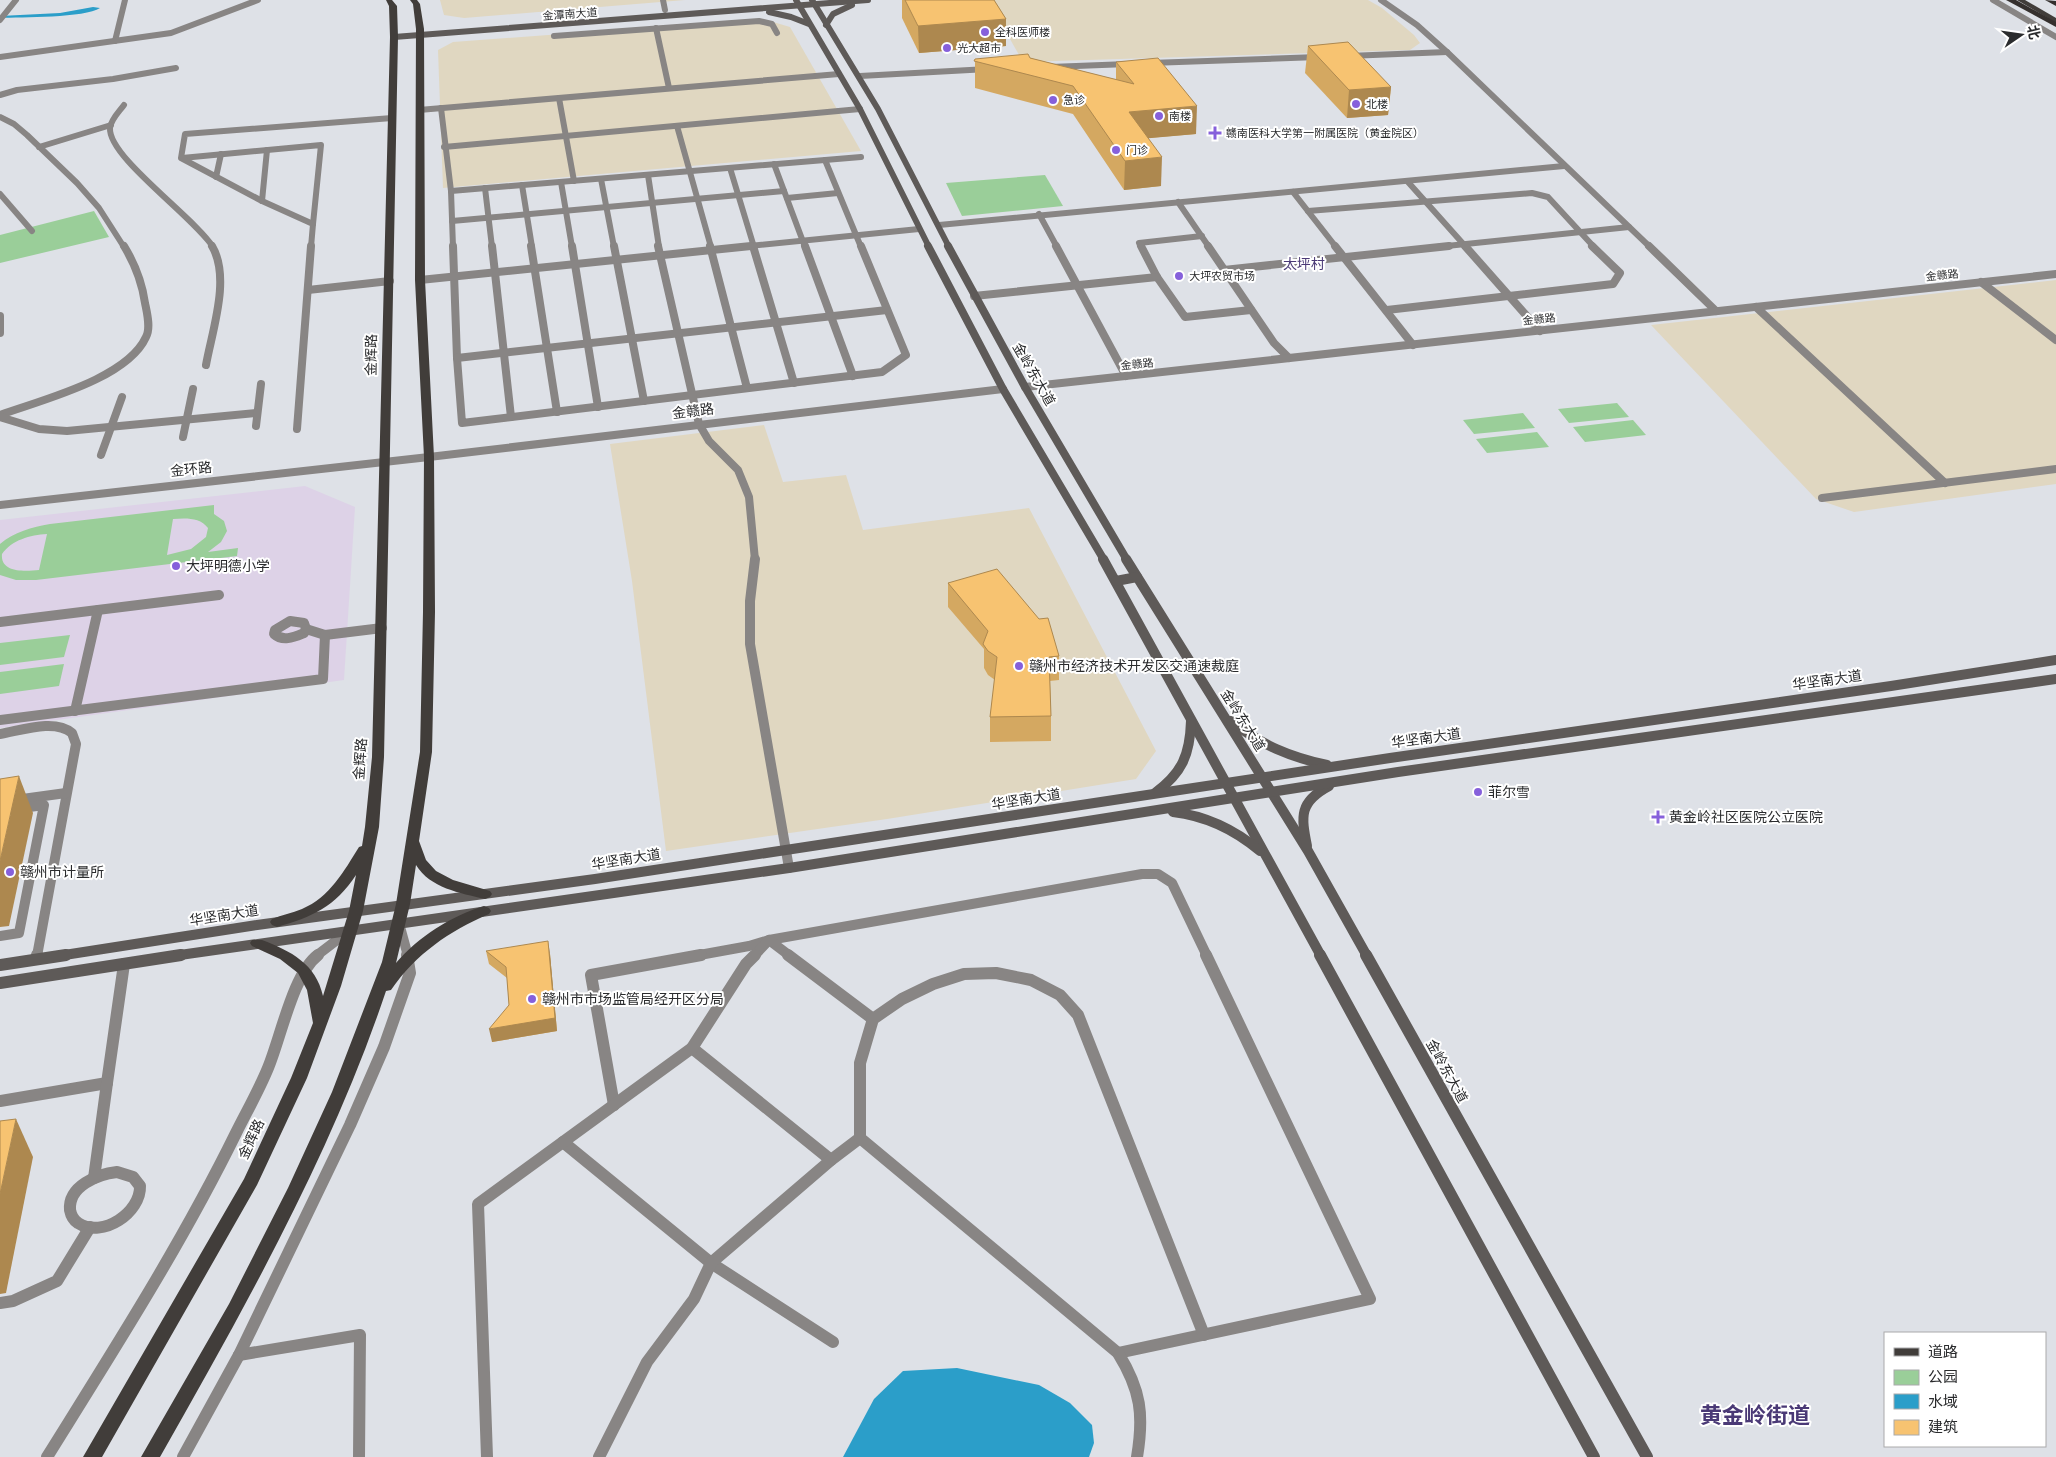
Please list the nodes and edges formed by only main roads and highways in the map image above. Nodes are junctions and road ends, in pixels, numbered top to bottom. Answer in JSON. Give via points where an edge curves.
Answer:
{"nodes":[{"id":1,"x":389,"y":0,"type":"edge"},
{"id":2,"x":414,"y":0,"type":"edge"},
{"id":3,"x":868,"y":0,"type":"edge"},
{"id":4,"x":873,"y":0,"type":"edge"},
{"id":5,"x":2010,"y":0,"type":"edge"},
{"id":6,"x":2020,"y":0,"type":"edge"},
{"id":7,"x":2030,"y":0,"type":"edge"},
{"id":8,"x":2049,"y":0,"type":"edge"},
{"id":9,"x":761,"y":2,"type":"dead end"},
{"id":10,"x":804,"y":2,"type":"edge"},
{"id":11,"x":754,"y":4,"type":"junction"},
{"id":12,"x":2056,"y":4,"type":"edge"},
{"id":13,"x":738,"y":11,"type":"junction"},
{"id":14,"x":2056,"y":15,"type":"edge"},
{"id":15,"x":2056,"y":21,"type":"edge"},
{"id":16,"x":809,"y":24,"type":"junction"},
{"id":17,"x":826,"y":24,"type":"junction"},
{"id":18,"x":2056,"y":25,"type":"edge"},
{"id":19,"x":420,"y":32,"type":"junction"},
{"id":20,"x":394,"y":34,"type":"junction"},
{"id":21,"x":843,"y":52,"type":"junction"},
{"id":22,"x":826,"y":53,"type":"junction"},
{"id":23,"x":1137,"y":577,"type":"junction"},
{"id":24,"x":1116,"y":581,"type":"junction"},
{"id":25,"x":2056,"y":660,"type":"edge"},
{"id":26,"x":2056,"y":679,"type":"edge"},
{"id":27,"x":1224,"y":716,"type":"junction"},
{"id":28,"x":1191,"y":720,"type":"junction"},
{"id":29,"x":1336,"y":766,"type":"junction"},
{"id":30,"x":1262,"y":778,"type":"junction"},
{"id":31,"x":1343,"y":780,"type":"junction"},
{"id":32,"x":1226,"y":783,"type":"junction"},
{"id":33,"x":1271,"y":792,"type":"junction"},
{"id":34,"x":1152,"y":795,"type":"junction"},
{"id":35,"x":1234,"y":798,"type":"junction"},
{"id":36,"x":1159,"y":810,"type":"junction"},
{"id":37,"x":414,"y":838,"type":"junction"},
{"id":38,"x":369,"y":841,"type":"junction"},
{"id":39,"x":1308,"y":851,"type":"junction"},
{"id":40,"x":1268,"y":858,"type":"junction"},
{"id":41,"x":485,"y":894,"type":"junction"},
{"id":42,"x":403,"y":904,"type":"junction"},
{"id":43,"x":356,"y":911,"type":"junction"},
{"id":44,"x":484,"y":911,"type":"junction"},
{"id":45,"x":277,"y":922,"type":"junction"},
{"id":46,"x":399,"y":923,"type":"junction"},
{"id":47,"x":351,"y":930,"type":"junction"},
{"id":48,"x":257,"y":943,"type":"junction"},
{"id":49,"x":0,"y":964,"type":"edge"},
{"id":50,"x":0,"y":983,"type":"edge"},
{"id":51,"x":376,"y":1003,"type":"junction"},
{"id":52,"x":320,"y":1024,"type":"junction"},
{"id":53,"x":92,"y":1457,"type":"edge"},
{"id":54,"x":150,"y":1457,"type":"edge"},
{"id":55,"x":1594,"y":1457,"type":"edge"},
{"id":56,"x":1647,"y":1457,"type":"edge"}],
"edges":[{"from":1,"to":20,"type":"main road","name":"金辉路","via":[[393,6]]},
{"from":2,"to":19,"type":"main road"},
{"from":3,"to":10,"type":"main road","name":"金潭南大道"},
{"from":4,"to":17,"type":"main road","via":[[843,8]]},
{"from":5,"to":18,"type":"highway"},
{"from":6,"to":15,"type":"main road"},
{"from":7,"to":14,"type":"highway"},
{"from":8,"to":12,"type":"highway"},
{"from":9,"to":11,"type":"main road"},
{"from":10,"to":11,"type":"main road","name":"金潭南大道"},
{"from":10,"to":13,"type":"main road","name":"金潭南大道"},
{"from":10,"to":16,"type":"main road"},
{"from":10,"to":17,"type":"main road","name":"金岭东大道"},
{"from":11,"to":19,"type":"main road","name":"金潭南大道"},
{"from":13,"to":16,"type":"main road","via":[[775,13]]},
{"from":13,"to":19,"type":"main road","name":"金潭南大道"},
{"from":16,"to":22,"type":"main road"},
{"from":17,"to":21,"type":"main road","name":"金岭东大道"},
{"from":19,"to":20,"type":"main road","name":"金潭南大道"},
{"from":19,"to":37,"type":"main road","via":[[420,280],[429,457],[429,612],[426,752]]},
{"from":20,"to":38,"type":"main road","name":"金辉路","via":[[382,628],[378,757]]},
{"from":21,"to":22,"type":"main road"},
{"from":21,"to":23,"type":"main road","name":"金岭东大道","via":[[860,76],[1025,388]]},
{"from":22,"to":24,"type":"main road","via":[[860,110],[918,229],[1003,389]]},
{"from":23,"to":24,"type":"main road"},
{"from":23,"to":27,"type":"main road","name":"金岭东大道"},
{"from":24,"to":28,"type":"main road"},
{"from":25,"to":29,"type":"main road","name":"华坚南大道"},
{"from":26,"to":31,"type":"main road"},
{"from":27,"to":29,"type":"main road","via":[[1271,750]]},
{"from":27,"to":30,"type":"main road","name":"金岭东大道"},
{"from":28,"to":32,"type":"main road"},
{"from":28,"to":34,"type":"main road","via":[[1191,747],[1183,765]]},
{"from":29,"to":30,"type":"main road","name":"华坚南大道"},
{"from":30,"to":32,"type":"main road","name":"华坚南大道"},
{"from":30,"to":33,"type":"main road","name":"金岭东大道"},
{"from":31,"to":33,"type":"main road"},
{"from":31,"to":39,"type":"main road","via":[[1308,799],[1303,826]]},
{"from":32,"to":34,"type":"main road","name":"华坚南大道"},
{"from":32,"to":35,"type":"main road"},
{"from":33,"to":35,"type":"main road"},
{"from":33,"to":39,"type":"main road","name":"金岭东大道"},
{"from":34,"to":41,"type":"main road","name":"华坚南大道"},
{"from":35,"to":36,"type":"main road"},
{"from":35,"to":40,"type":"main road"},
{"from":36,"to":40,"type":"main road","via":[[1195,814],[1213,821],[1247,839]]},
{"from":36,"to":44,"type":"main road","via":[[790,868]]},
{"from":37,"to":41,"type":"main road","via":[[420,860],[428,872],[447,883]]},
{"from":37,"to":42,"type":"main road"},
{"from":38,"to":43,"type":"main road","name":"金辉路"},
{"from":38,"to":45,"type":"main road","via":[[345,882],[330,897],[310,911]]},
{"from":39,"to":56,"type":"main road","name":"金岭东大道"},
{"from":40,"to":55,"type":"main road"},
{"from":41,"to":42,"type":"main road","name":"华坚南大道"},
{"from":42,"to":43,"type":"main road","name":"华坚南大道"},
{"from":42,"to":46,"type":"main road"},
{"from":43,"to":45,"type":"main road","name":"华坚南大道"},
{"from":43,"to":47,"type":"main road","name":"金辉路"},
{"from":44,"to":46,"type":"main road"},
{"from":44,"to":51,"type":"main road","via":[[449,926],[408,958]]},
{"from":45,"to":49,"type":"main road","name":"华坚南大道"},
{"from":46,"to":47,"type":"main road"},
{"from":46,"to":51,"type":"main road"},
{"from":47,"to":48,"type":"main road"},
{"from":47,"to":52,"type":"main road","name":"金辉路"},
{"from":48,"to":50,"type":"main road"},
{"from":48,"to":52,"type":"main road","via":[[292,958],[305,971],[317,999]]},
{"from":51,"to":54,"type":"main road","via":[[340,1092],[235,1309]]},
{"from":52,"to":53,"type":"main road","name":"金辉路","via":[[299,1078],[251,1181]]}]}
